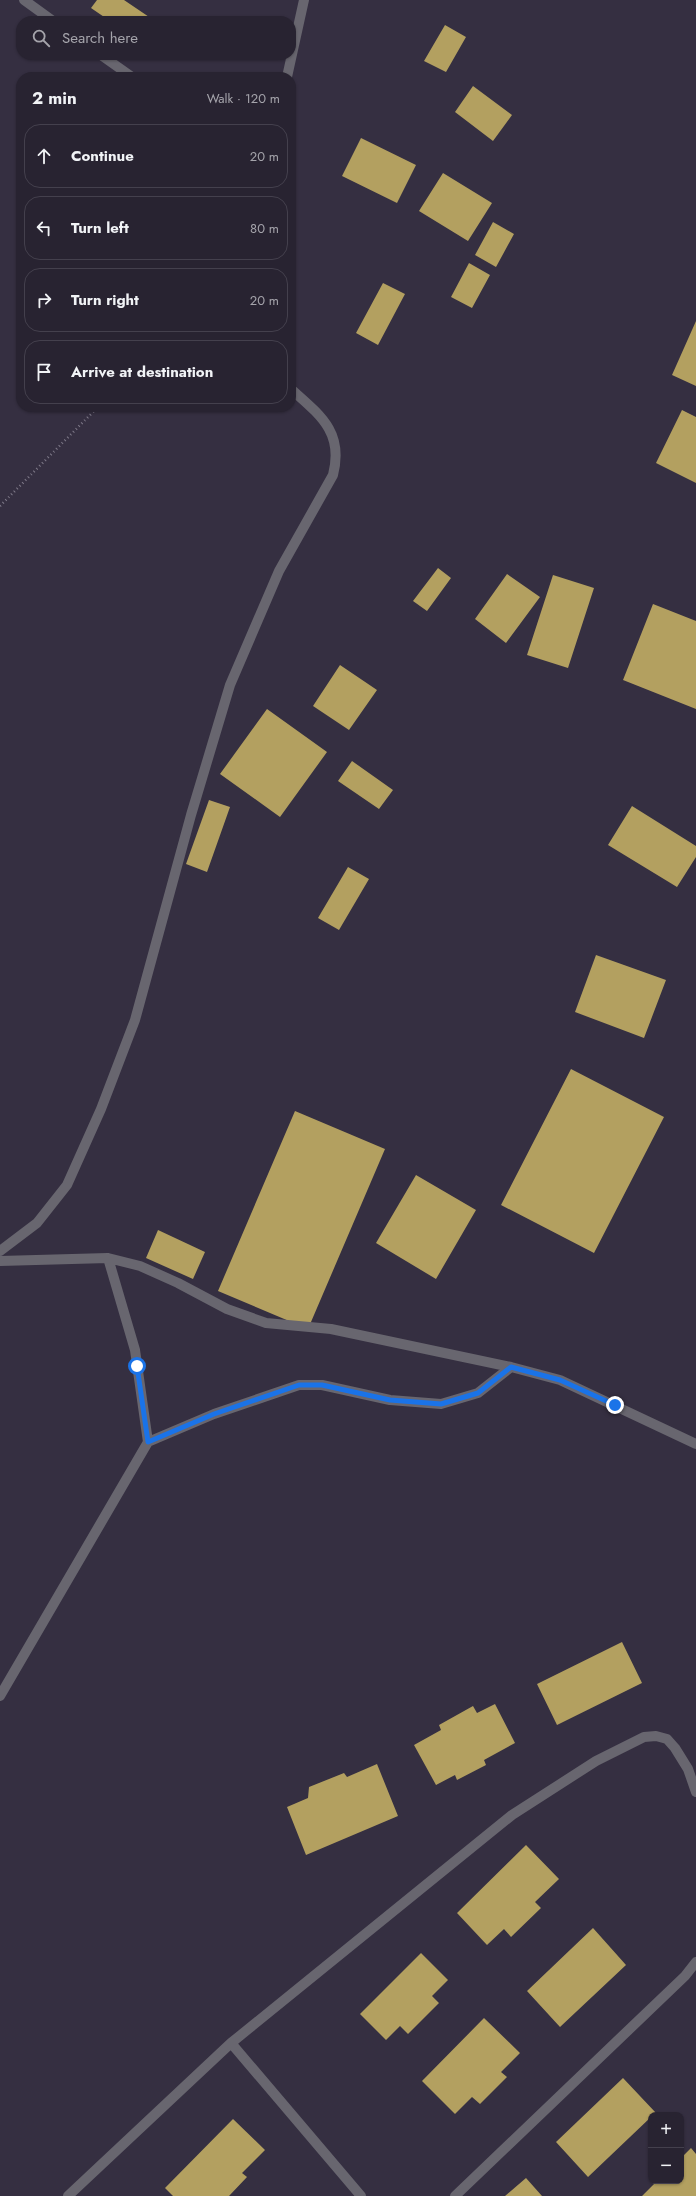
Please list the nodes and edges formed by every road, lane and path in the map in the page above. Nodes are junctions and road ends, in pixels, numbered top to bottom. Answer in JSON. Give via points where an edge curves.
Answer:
{"nodes":[{"id":1,"x":24,"y":0,"type":"edge"},
{"id":2,"x":304,"y":0,"type":"edge"},
{"id":3,"x":46,"y":16,"type":"edge"},
{"id":4,"x":296,"y":36,"type":"edge"},
{"id":5,"x":108,"y":60,"type":"edge"},
{"id":6,"x":291,"y":60,"type":"edge"},
{"id":7,"x":125,"y":72,"type":"edge"},
{"id":8,"x":288,"y":72,"type":"edge"},
{"id":9,"x":296,"y":394,"type":"edge"},
{"id":10,"x":93,"y":412,"type":"edge"},
{"id":11,"x":0,"y":506,"type":"edge"},
{"id":12,"x":0,"y":1251,"type":"edge"},
{"id":13,"x":108,"y":1258,"type":"junction"},
{"id":14,"x":0,"y":1261,"type":"edge"},
{"id":15,"x":511,"y":1367,"type":"junction"},
{"id":16,"x":148,"y":1442,"type":"junction"},
{"id":17,"x":696,"y":1444,"type":"edge"},
{"id":18,"x":0,"y":1696,"type":"edge"},
{"id":19,"x":696,"y":1792,"type":"edge"},
{"id":20,"x":696,"y":1962,"type":"edge"},
{"id":21,"x":231,"y":2043,"type":"junction"},
{"id":22,"x":68,"y":2196,"type":"edge"},
{"id":23,"x":361,"y":2196,"type":"edge"},
{"id":24,"x":456,"y":2196,"type":"edge"}],
"edges":[{"from":1,"to":3,"type":"street"},
{"from":2,"to":4,"type":"street"},
{"from":5,"to":7,"type":"street"},
{"from":6,"to":8,"type":"street"},
{"from":9,"to":12,"type":"street","via":[[322,419],[334,435],[337,455],[333,475],[279,571],[230,685],[191,815],[135,1020],[100,1109],[67,1185],[37,1223]]},
{"from":10,"to":11,"type":"path"},
{"from":13,"to":14,"type":"street"},
{"from":13,"to":15,"type":"street","via":[[140,1266],[178,1282],[227,1309],[266,1323],[331,1329]]},
{"from":13,"to":16,"type":"street","via":[[135,1350]]},
{"from":15,"to":16,"type":"street","via":[[478,1393],[441,1404],[390,1400],[322,1385],[299,1385],[214,1414]]},
{"from":15,"to":17,"type":"street","via":[[560,1380]]},
{"from":16,"to":18,"type":"street"},
{"from":19,"to":21,"type":"street","via":[[688,1768],[676,1748],[667,1739],[656,1736],[644,1737],[596,1761],[512,1815]]},
{"from":20,"to":24,"type":"street","via":[[685,1976]]},
{"from":21,"to":22,"type":"street"},
{"from":21,"to":23,"type":"street"}]}
